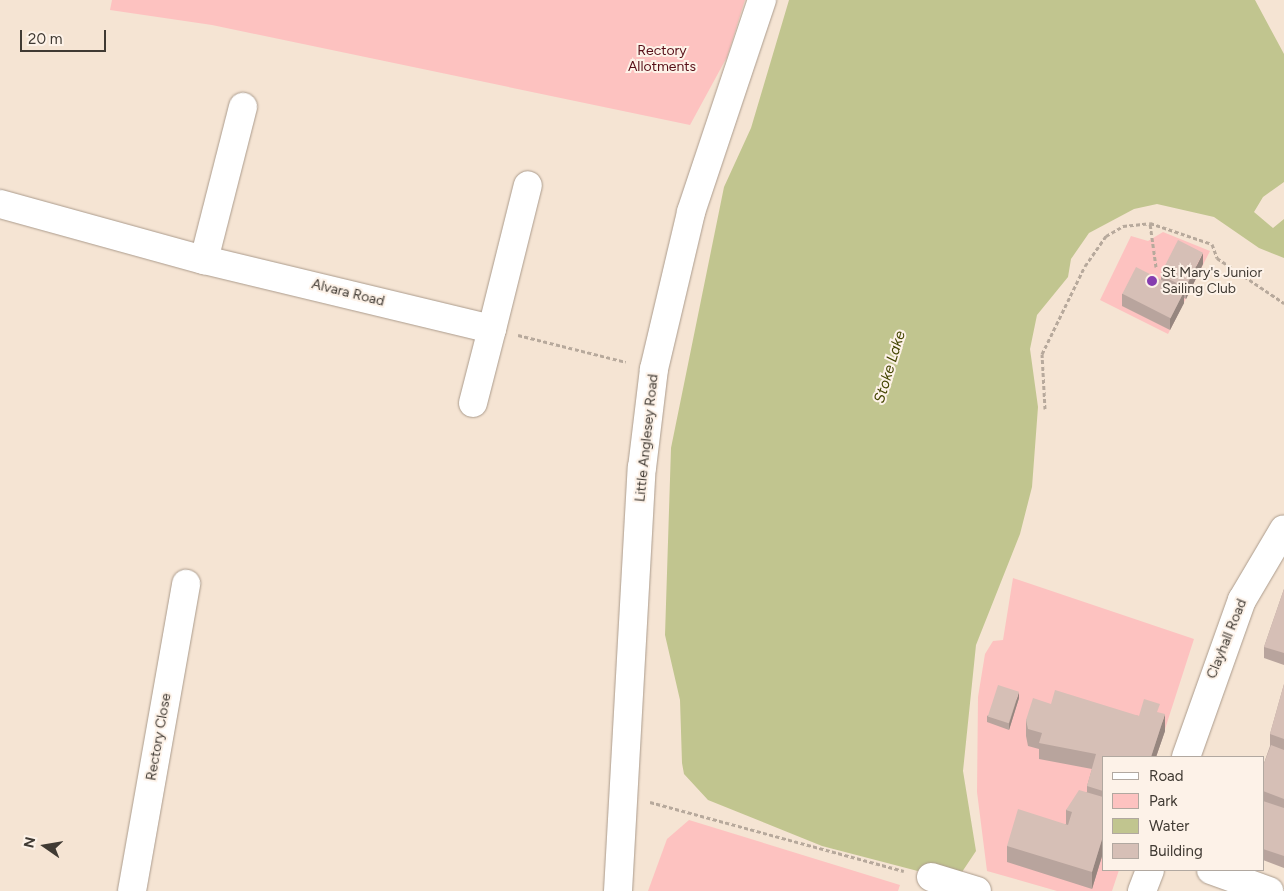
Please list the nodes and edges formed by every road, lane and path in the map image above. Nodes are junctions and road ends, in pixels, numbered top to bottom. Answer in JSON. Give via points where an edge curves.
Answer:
{"nodes":[{"id":1,"x":762,"y":0,"type":"edge"},
{"id":2,"x":243,"y":106,"type":"dead end"},
{"id":3,"x":528,"y":185,"type":"dead end"},
{"id":4,"x":0,"y":204,"type":"edge"},
{"id":5,"x":1150,"y":223,"type":"junction"},
{"id":6,"x":204,"y":260,"type":"junction"},
{"id":7,"x":1156,"y":267,"type":"dead end"},
{"id":8,"x":1284,"y":303,"type":"edge"},
{"id":9,"x":492,"y":329,"type":"junction"},
{"id":10,"x":654,"y":368,"type":"junction"},
{"id":11,"x":473,"y":403,"type":"dead end"},
{"id":12,"x":1045,"y":410,"type":"dead end"},
{"id":13,"x":1284,"y":529,"type":"edge"},
{"id":14,"x":186,"y":584,"type":"dead end"},
{"id":15,"x":1186,"y":756,"type":"edge"},
{"id":16,"x":620,"y":795,"type":"junction"},
{"id":17,"x":1150,"y":871,"type":"edge"},
{"id":18,"x":1214,"y":871,"type":"edge"},
{"id":19,"x":931,"y":877,"type":"joint"},
{"id":20,"x":132,"y":891,"type":"edge"},
{"id":21,"x":618,"y":891,"type":"edge"},
{"id":22,"x":977,"y":891,"type":"edge"},
{"id":23,"x":1142,"y":891,"type":"edge"},
{"id":24,"x":1269,"y":891,"type":"edge"}],
"edges":[{"from":1,"to":10,"type":"street","name":"Little Anglesey Road","via":[[691,212]]},
{"from":2,"to":6,"type":"street"},
{"from":3,"to":9,"type":"street"},
{"from":4,"to":6,"type":"street","name":"Alvara Road"},
{"from":5,"to":7,"type":"path"},
{"from":5,"to":8,"type":"path","via":[[1212,244],[1217,258]]},
{"from":5,"to":12,"type":"path","via":[[1123,226],[1106,236],[1085,266],[1042,354]]},
{"from":6,"to":9,"type":"street","name":"Alvara Road"},
{"from":9,"to":10,"type":"path"},
{"from":9,"to":11,"type":"street"},
{"from":10,"to":16,"type":"street","name":"Little Anglesey Road"},
{"from":13,"to":15,"type":"street","name":"Clayhall Road","via":[[1242,600]]},
{"from":14,"to":20,"type":"street","name":"Rectory Close"},
{"from":16,"to":19,"type":"path"},
{"from":16,"to":21,"type":"street","name":"Little Anglesey Road"},
{"from":17,"to":23,"type":"street"},
{"from":18,"to":24,"type":"street"},
{"from":19,"to":22,"type":"street"}]}
